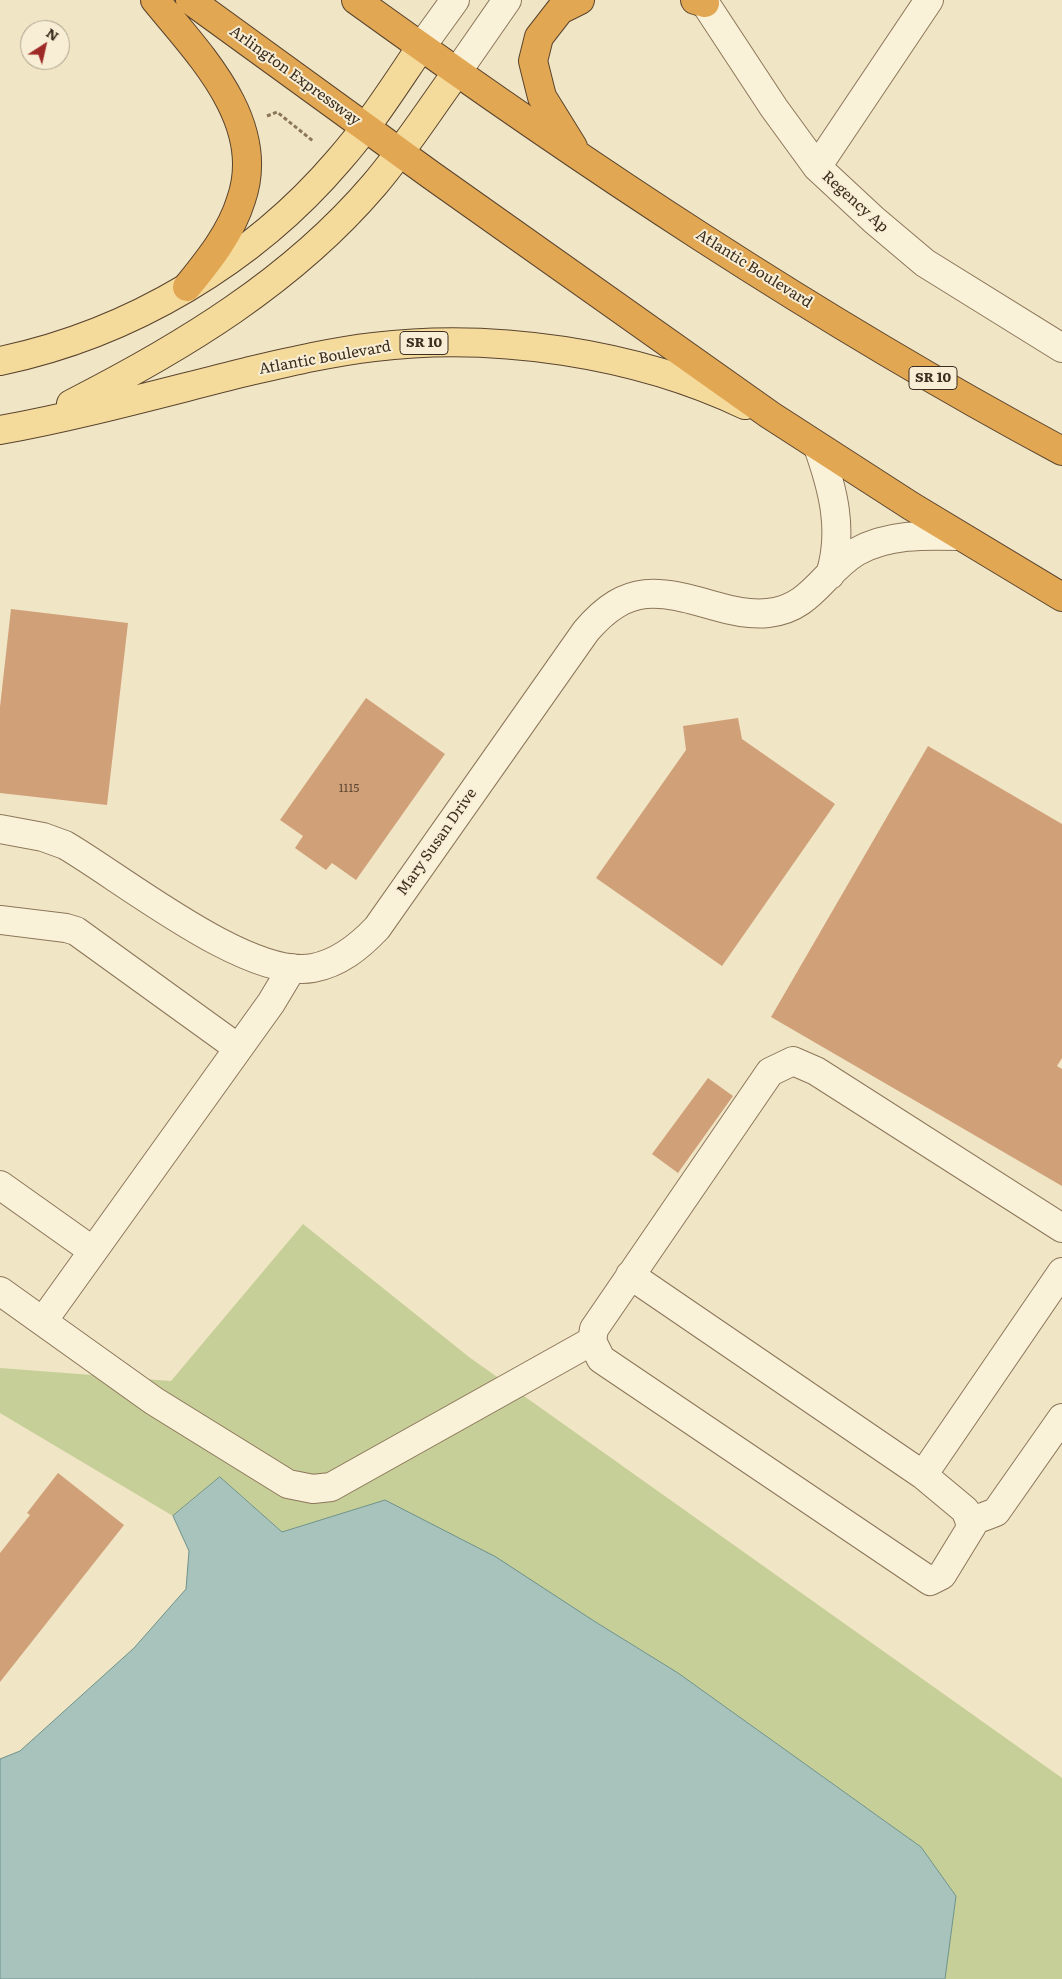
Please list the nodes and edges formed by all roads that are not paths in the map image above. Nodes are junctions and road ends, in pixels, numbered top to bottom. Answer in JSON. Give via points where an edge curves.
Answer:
{"nodes":[{"id":1,"x":155,"y":0,"type":"edge"},
{"id":2,"x":190,"y":0,"type":"edge"},
{"id":3,"x":356,"y":0,"type":"edge"},
{"id":4,"x":455,"y":0,"type":"edge"},
{"id":5,"x":507,"y":0,"type":"edge"},
{"id":6,"x":580,"y":0,"type":"edge"},
{"id":7,"x":929,"y":0,"type":"edge"},
{"id":8,"x":701,"y":1,"type":"edge"},
{"id":9,"x":422,"y":47,"type":"junction"},
{"id":10,"x":457,"y":72,"type":"junction"},
{"id":11,"x":365,"y":128,"type":"junction"},
{"id":12,"x":399,"y":152,"type":"junction"},
{"id":13,"x":578,"y":155,"type":"junction"},
{"id":14,"x":817,"y":167,"type":"junction"},
{"id":15,"x":187,"y":287,"type":"junction"},
{"id":16,"x":1062,"y":348,"type":"edge"},
{"id":17,"x":0,"y":361,"type":"edge"},
{"id":18,"x":10,"y":429,"type":"edge"},
{"id":19,"x":818,"y":447,"type":"junction"},
{"id":20,"x":1062,"y":451,"type":"edge"},
{"id":21,"x":959,"y":536,"type":"junction"},
{"id":22,"x":830,"y":575,"type":"junction"},
{"id":23,"x":1062,"y":597,"type":"edge"},
{"id":24,"x":0,"y":830,"type":"edge"},
{"id":25,"x":0,"y":920,"type":"edge"},
{"id":26,"x":292,"y":968,"type":"junction"},
{"id":27,"x":238,"y":1048,"type":"junction"},
{"id":28,"x":0,"y":1185,"type":"edge"},
{"id":29,"x":1062,"y":1228,"type":"edge"},
{"id":30,"x":93,"y":1251,"type":"junction"},
{"id":31,"x":1062,"y":1272,"type":"edge"},
{"id":32,"x":630,"y":1276,"type":"junction"},
{"id":33,"x":0,"y":1291,"type":"edge"},
{"id":34,"x":43,"y":1321,"type":"junction"},
{"id":35,"x":592,"y":1341,"type":"junction"},
{"id":36,"x":1062,"y":1418,"type":"edge"},
{"id":37,"x":923,"y":1475,"type":"junction"},
{"id":38,"x":969,"y":1520,"type":"junction"}],
"edges":[{"from":1,"to":15,"type":"highway","via":[[220,83],[235,112],[247,153],[245,186],[235,215],[213,254]]},
{"from":2,"to":11,"type":"highway","name":"Arlington Expressway"},
{"from":3,"to":9,"type":"highway"},
{"from":4,"to":9,"type":"street"},
{"from":5,"to":10,"type":"street"},
{"from":6,"to":13,"type":"highway","via":[[560,10],[539,37],[533,61],[542,97]]},
{"from":7,"to":14,"type":"street"},
{"from":8,"to":14,"type":"street","name":"Regency Ap"},
{"from":9,"to":10,"type":"highway","number":"SR 10"},
{"from":9,"to":11,"type":"main road"},
{"from":10,"to":12,"type":"main road"},
{"from":10,"to":13,"type":"highway","name":"Atlantic Boulevard","number":"SR 10"},
{"from":11,"to":12,"type":"highway","name":"Arlington Expressway"},
{"from":11,"to":15,"type":"main road","via":[[339,161],[279,220],[235,256]]},
{"from":12,"to":18,"type":"main road","via":[[344,219],[258,292],[146,364],[63,408]]},
{"from":12,"to":19,"type":"highway","name":"Atlantic Boulevard"},
{"from":13,"to":20,"type":"highway","name":"Atlantic Boulevard","number":"SR 10","via":[[805,302]]},
{"from":14,"to":16,"type":"street","name":"Regency Ap","via":[[925,263]]},
{"from":15,"to":17,"type":"main road","via":[[111,326]]},
{"from":18,"to":19,"type":"main road","name":"Atlantic Boulevard","number":"SR 10","via":[[305,358],[407,344],[474,343],[541,348],[656,373],[758,411]]},
{"from":19,"to":21,"type":"highway","name":"Atlantic Boulevard","number":"SR 10"},
{"from":19,"to":22,"type":"street","via":[[836,512],[837,540]]},
{"from":21,"to":22,"type":"street","name":"Mary Susan Drive","via":[[930,535],[875,543],[850,556]]},
{"from":21,"to":23,"type":"highway","name":"Atlantic Boulevard","number":"SR 10"},
{"from":22,"to":26,"type":"street","name":"Mary Susan Drive","via":[[803,600],[769,613],[741,612],[657,593],[633,596],[602,613],[365,941],[332,962],[312,968]]},
{"from":24,"to":26,"type":"street","name":"Mary Susan Drive","via":[[43,837],[65,845],[210,938],[254,958]]},
{"from":25,"to":27,"type":"street","via":[[76,931]]},
{"from":26,"to":27,"type":"street"},
{"from":27,"to":30,"type":"street"},
{"from":28,"to":30,"type":"street"},
{"from":29,"to":32,"type":"street","via":[[816,1071],[793,1061],[770,1072]]},
{"from":30,"to":34,"type":"street"},
{"from":31,"to":37,"type":"street"},
{"from":32,"to":35,"type":"street","via":[[594,1329]]},
{"from":32,"to":37,"type":"street"},
{"from":33,"to":34,"type":"street"},
{"from":34,"to":35,"type":"street","via":[[154,1400],[288,1484],[313,1489],[331,1488]]},
{"from":35,"to":38,"type":"street","via":[[601,1359],[930,1580],[942,1575],[972,1526]]},
{"from":36,"to":38,"type":"street","via":[[996,1512]]},
{"from":37,"to":38,"type":"street","via":[[965,1510]]}]}
